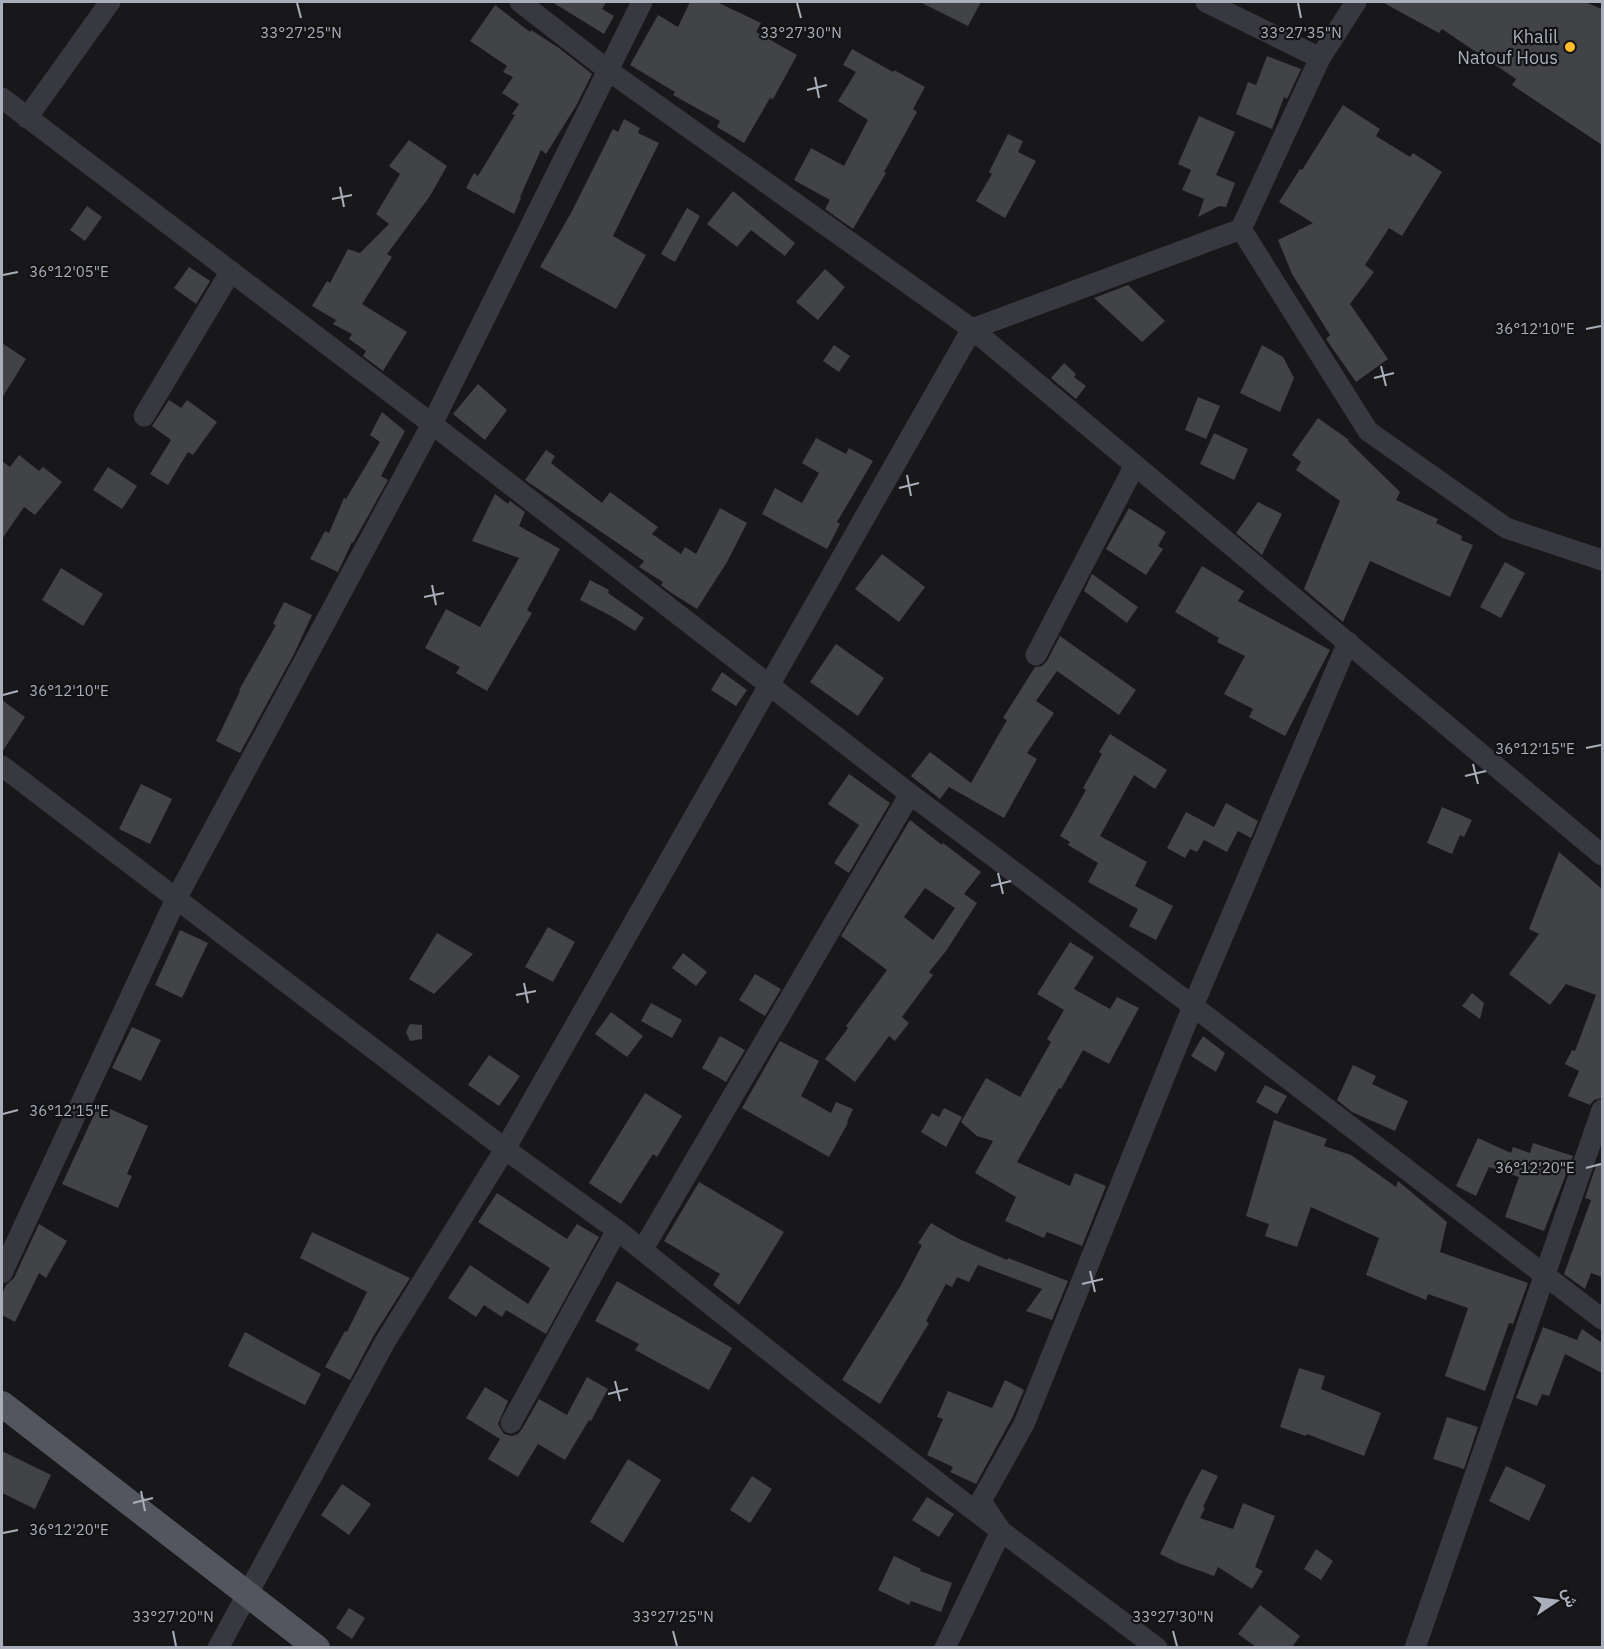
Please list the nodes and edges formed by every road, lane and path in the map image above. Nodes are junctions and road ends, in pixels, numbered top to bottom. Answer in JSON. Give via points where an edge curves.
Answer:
{"nodes":[{"id":1,"x":110,"y":2,"type":"edge"},
{"id":2,"x":520,"y":2,"type":"edge"},
{"id":3,"x":642,"y":2,"type":"edge"},
{"id":4,"x":1206,"y":2,"type":"edge"},
{"id":5,"x":1356,"y":2,"type":"edge"},
{"id":6,"x":1320,"y":58,"type":"junction"},
{"id":7,"x":609,"y":71,"type":"junction"},
{"id":8,"x":2,"y":98,"type":"edge"},
{"id":9,"x":27,"y":118,"type":"junction"},
{"id":10,"x":1242,"y":229,"type":"junction"},
{"id":11,"x":231,"y":271,"type":"junction"},
{"id":12,"x":972,"y":329,"type":"junction"},
{"id":13,"x":144,"y":416,"type":"dead end"},
{"id":14,"x":432,"y":424,"type":"junction"},
{"id":15,"x":1135,"y":465,"type":"junction"},
{"id":16,"x":1602,"y":560,"type":"edge"},
{"id":17,"x":1348,"y":642,"type":"junction"},
{"id":18,"x":1035,"y":656,"type":"dead end"},
{"id":19,"x":770,"y":684,"type":"junction"},
{"id":20,"x":2,"y":766,"type":"edge"},
{"id":21,"x":910,"y":794,"type":"junction"},
{"id":22,"x":1602,"y":855,"type":"edge"},
{"id":23,"x":176,"y":898,"type":"junction"},
{"id":24,"x":1193,"y":1006,"type":"junction"},
{"id":25,"x":1602,"y":1110,"type":"edge"},
{"id":26,"x":504,"y":1149,"type":"junction"},
{"id":27,"x":617,"y":1230,"type":"junction"},
{"id":28,"x":643,"y":1249,"type":"junction"},
{"id":29,"x":2,"y":1273,"type":"edge"},
{"id":30,"x":1544,"y":1276,"type":"junction"},
{"id":31,"x":1602,"y":1319,"type":"edge"},
{"id":32,"x":2,"y":1404,"type":"edge"},
{"id":33,"x":511,"y":1423,"type":"dead end"},
{"id":34,"x":1000,"y":1531,"type":"junction"},
{"id":35,"x":248,"y":1594,"type":"junction"},
{"id":36,"x":218,"y":1647,"type":"edge"},
{"id":37,"x":317,"y":1647,"type":"edge"},
{"id":38,"x":945,"y":1647,"type":"edge"},
{"id":39,"x":1157,"y":1647,"type":"edge"},
{"id":40,"x":1415,"y":1647,"type":"edge"}],
"edges":[{"from":1,"to":9,"type":"street"},
{"from":2,"to":7,"type":"street"},
{"from":3,"to":7,"type":"street"},
{"from":4,"to":6,"type":"street"},
{"from":5,"to":6,"type":"street"},
{"from":6,"to":10,"type":"street"},
{"from":7,"to":12,"type":"street"},
{"from":7,"to":14,"type":"street"},
{"from":8,"to":9,"type":"street"},
{"from":9,"to":11,"type":"street"},
{"from":10,"to":12,"type":"street"},
{"from":10,"to":16,"type":"street","via":[[1368,431],[1506,528]]},
{"from":11,"to":13,"type":"street"},
{"from":11,"to":14,"type":"street"},
{"from":12,"to":15,"type":"street"},
{"from":12,"to":19,"type":"street"},
{"from":14,"to":19,"type":"street"},
{"from":14,"to":23,"type":"street"},
{"from":15,"to":17,"type":"street"},
{"from":15,"to":18,"type":"street"},
{"from":17,"to":22,"type":"street"},
{"from":17,"to":24,"type":"street"},
{"from":19,"to":21,"type":"street"},
{"from":19,"to":26,"type":"street"},
{"from":20,"to":23,"type":"street"},
{"from":21,"to":24,"type":"street"},
{"from":21,"to":28,"type":"street"},
{"from":23,"to":26,"type":"street"},
{"from":23,"to":29,"type":"street"},
{"from":24,"to":30,"type":"street"},
{"from":24,"to":34,"type":"street","via":[[1024,1424],[981,1501]]},
{"from":25,"to":30,"type":"street"},
{"from":26,"to":27,"type":"street"},
{"from":26,"to":35,"type":"street","via":[[385,1342]]},
{"from":27,"to":28,"type":"street"},
{"from":27,"to":33,"type":"street"},
{"from":28,"to":34,"type":"street"},
{"from":30,"to":31,"type":"street"},
{"from":30,"to":40,"type":"street"},
{"from":32,"to":35,"type":"main road"},
{"from":34,"to":38,"type":"street"},
{"from":34,"to":39,"type":"street"},
{"from":35,"to":36,"type":"street"},
{"from":35,"to":37,"type":"main road"}]}
